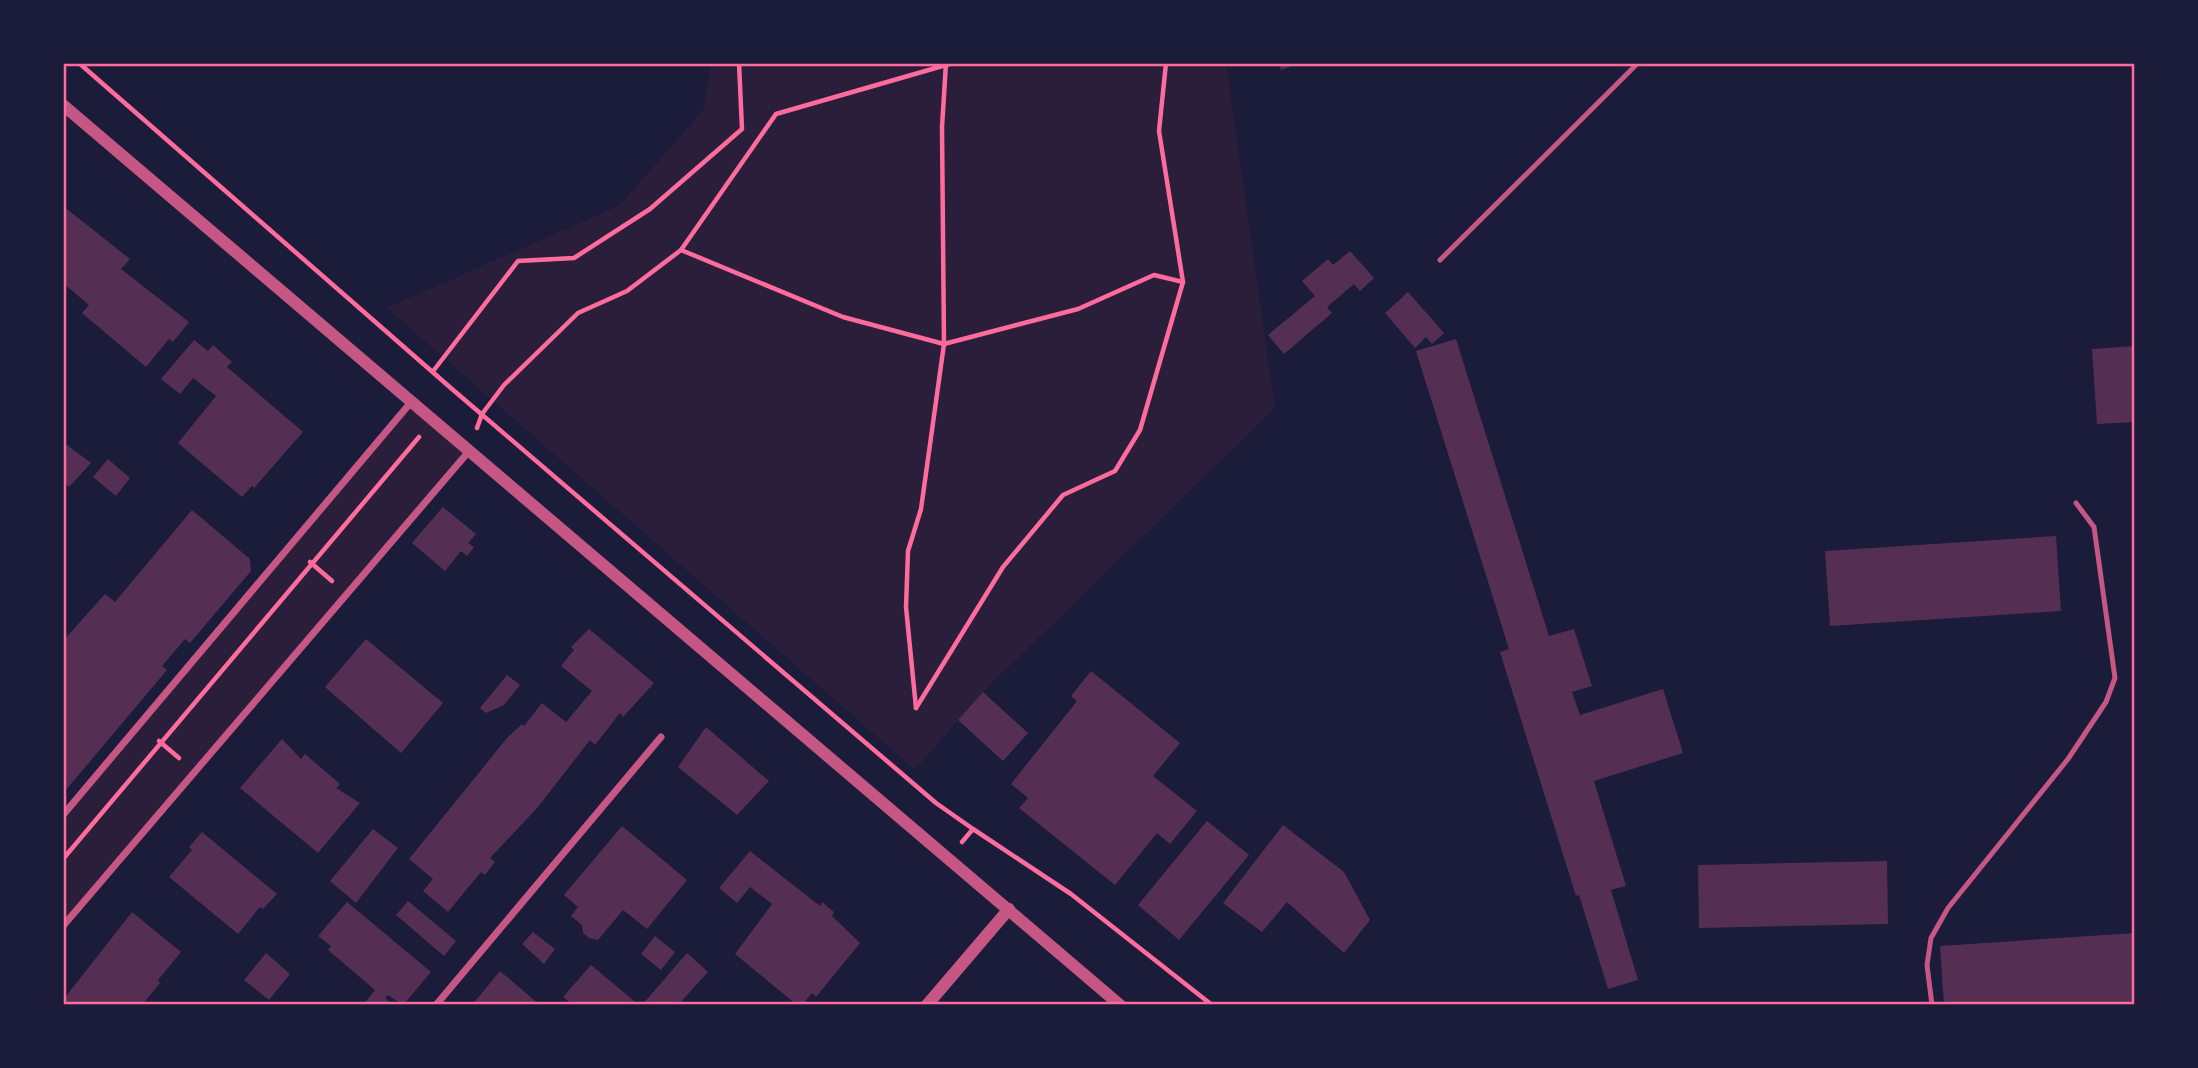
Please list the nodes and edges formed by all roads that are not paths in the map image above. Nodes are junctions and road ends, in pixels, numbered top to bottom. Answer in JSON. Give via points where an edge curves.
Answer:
{"nodes":[{"id":1,"x":1637,"y":63,"type":"edge"},
{"id":2,"x":63,"y":105,"type":"edge"},
{"id":3,"x":1440,"y":260,"type":"dead end"},
{"id":4,"x":412,"y":401,"type":"junction"},
{"id":5,"x":470,"y":450,"type":"junction"},
{"id":6,"x":2076,"y":503,"type":"dead end"},
{"id":7,"x":661,"y":737,"type":"dead end"},
{"id":8,"x":63,"y":815,"type":"edge"},
{"id":9,"x":1009,"y":909,"type":"junction"},
{"id":10,"x":63,"y":926,"type":"edge"},
{"id":11,"x":436,"y":1005,"type":"edge"},
{"id":12,"x":928,"y":1005,"type":"edge"},
{"id":13,"x":1120,"y":1005,"type":"edge"},
{"id":14,"x":1932,"y":1005,"type":"edge"}],
"edges":[{"from":1,"to":3,"type":"lane"},
{"from":2,"to":4,"type":"street"},
{"from":4,"to":5,"type":"street"},
{"from":4,"to":8,"type":"street"},
{"from":5,"to":9,"type":"street"},
{"from":5,"to":10,"type":"street"},
{"from":6,"to":14,"type":"lane","via":[[2094,527],[2115,678],[2106,702],[2068,758],[1948,908],[1931,938],[1927,965]]},
{"from":7,"to":11,"type":"street"},
{"from":9,"to":12,"type":"street"},
{"from":9,"to":13,"type":"street"}]}
